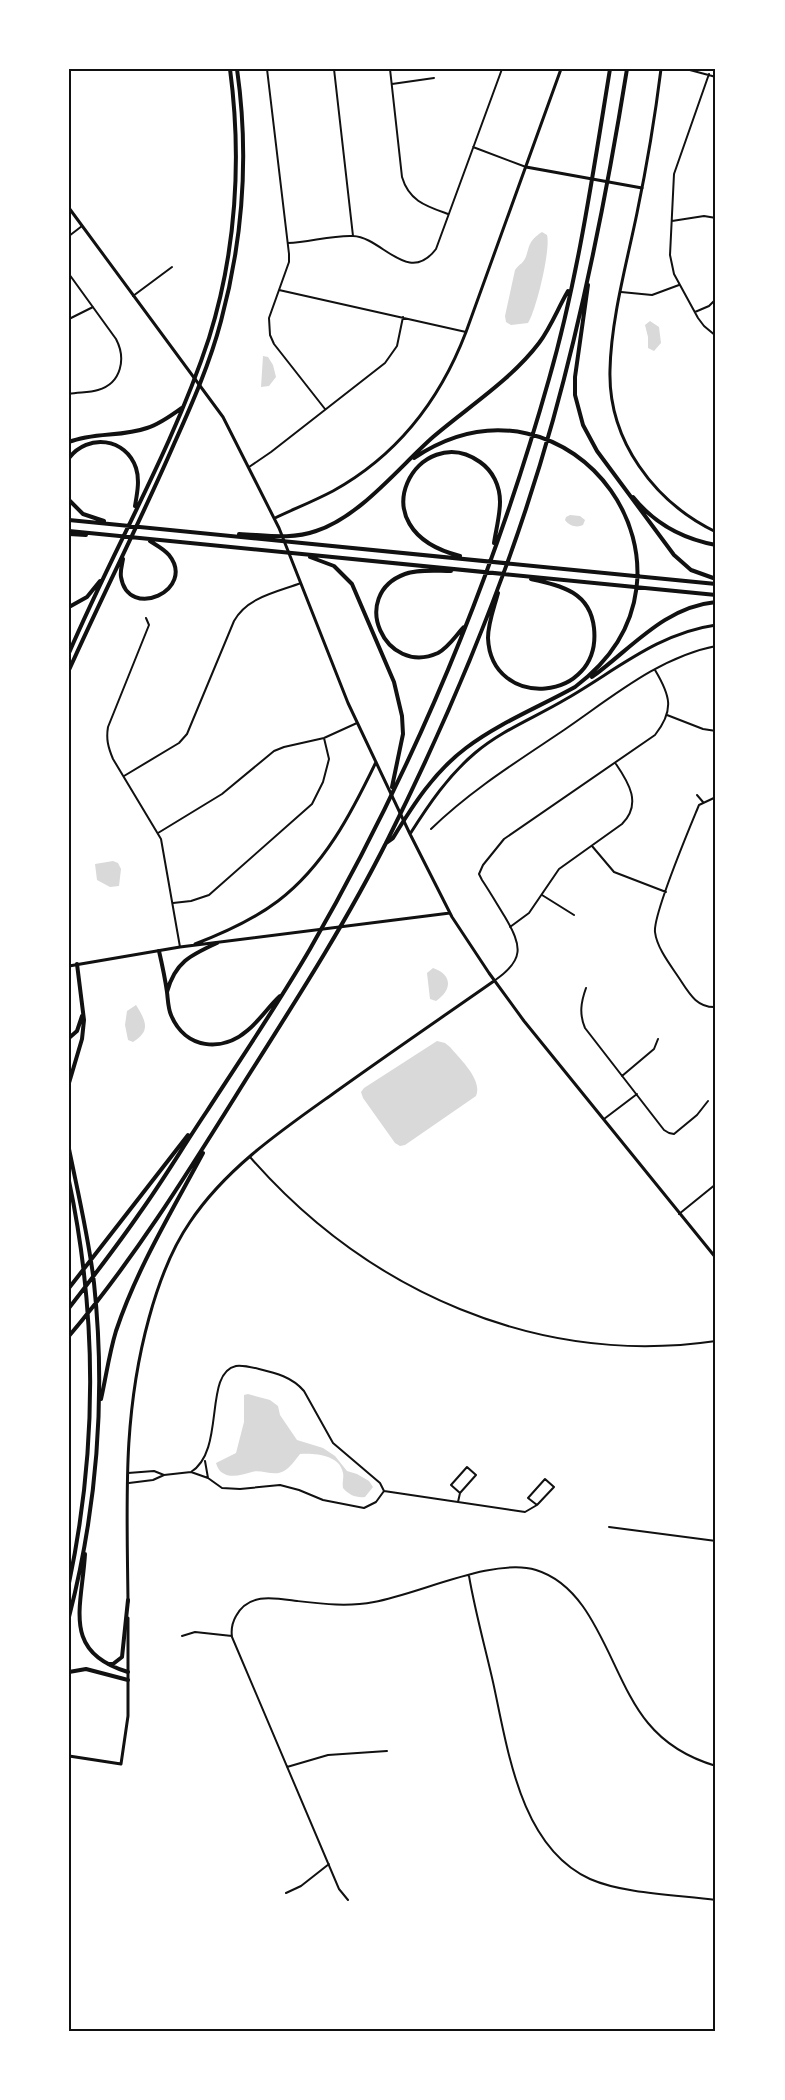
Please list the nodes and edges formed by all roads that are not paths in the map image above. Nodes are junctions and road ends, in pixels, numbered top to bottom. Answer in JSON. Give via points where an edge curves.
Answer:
{"nodes":[{"id":1,"x":230,"y":69,"type":"edge"},
{"id":2,"x":237,"y":69,"type":"edge"},
{"id":3,"x":267,"y":69,"type":"edge"},
{"id":4,"x":334,"y":69,"type":"edge"},
{"id":5,"x":390,"y":69,"type":"edge"},
{"id":6,"x":502,"y":69,"type":"edge"},
{"id":7,"x":561,"y":69,"type":"edge"},
{"id":8,"x":610,"y":69,"type":"edge"},
{"id":9,"x":627,"y":69,"type":"edge"},
{"id":10,"x":661,"y":69,"type":"edge"},
{"id":11,"x":680,"y":69,"type":"edge"},
{"id":12,"x":686,"y":69,"type":"edge"},
{"id":13,"x":709,"y":74,"type":"junction"},
{"id":14,"x":716,"y":77,"type":"edge"},
{"id":15,"x":434,"y":78,"type":"dead end"},
{"id":16,"x":392,"y":84,"type":"junction"},
{"id":17,"x":473,"y":147,"type":"junction"},
{"id":18,"x":526,"y":167,"type":"junction"},
{"id":19,"x":642,"y":188,"type":"junction"},
{"id":20,"x":69,"y":208,"type":"edge"},
{"id":21,"x":449,"y":215,"type":"junction"},
{"id":22,"x":716,"y":218,"type":"edge"},
{"id":23,"x":672,"y":221,"type":"junction"},
{"id":24,"x":82,"y":226,"type":"junction"},
{"id":25,"x":69,"y":236,"type":"edge"},
{"id":26,"x":353,"y":236,"type":"junction"},
{"id":27,"x":288,"y":243,"type":"junction"},
{"id":28,"x":594,"y":246,"type":"junction"},
{"id":29,"x":172,"y":267,"type":"dead end"},
{"id":30,"x":69,"y":274,"type":"edge"},
{"id":31,"x":679,"y":285,"type":"junction"},
{"id":32,"x":570,"y":287,"type":"junction"},
{"id":33,"x":279,"y":290,"type":"junction"},
{"id":34,"x":621,"y":292,"type":"junction"},
{"id":35,"x":133,"y":296,"type":"junction"},
{"id":36,"x":716,"y":299,"type":"edge"},
{"id":37,"x":93,"y":308,"type":"junction"},
{"id":38,"x":695,"y":312,"type":"junction"},
{"id":39,"x":403,"y":317,"type":"junction"},
{"id":40,"x":69,"y":319,"type":"edge"},
{"id":41,"x":466,"y":332,"type":"junction"},
{"id":42,"x":716,"y":336,"type":"edge"},
{"id":43,"x":69,"y":394,"type":"edge"},
{"id":44,"x":183,"y":406,"type":"junction"},
{"id":45,"x":325,"y":409,"type":"junction"},
{"id":46,"x":69,"y":442,"type":"edge"},
{"id":47,"x":69,"y":458,"type":"edge"},
{"id":48,"x":249,"y":467,"type":"junction"},
{"id":49,"x":610,"y":468,"type":"junction"},
{"id":50,"x":398,"y":471,"type":"junction"},
{"id":51,"x":69,"y":500,"type":"edge"},
{"id":52,"x":134,"y":511,"type":"junction"},
{"id":53,"x":274,"y":518,"type":"junction"},
{"id":54,"x":69,"y":520,"type":"edge"},
{"id":55,"x":119,"y":525,"type":"junction"},
{"id":56,"x":716,"y":532,"type":"edge"},
{"id":57,"x":69,"y":533,"type":"edge"},
{"id":58,"x":260,"y":537,"type":"junction"},
{"id":59,"x":150,"y":540,"type":"junction"},
{"id":60,"x":716,"y":545,"type":"edge"},
{"id":61,"x":124,"y":552,"type":"junction"},
{"id":62,"x":303,"y":555,"type":"junction"},
{"id":63,"x":492,"y":556,"type":"junction"},
{"id":64,"x":473,"y":560,"type":"junction"},
{"id":65,"x":507,"y":562,"type":"junction"},
{"id":66,"x":469,"y":570,"type":"junction"},
{"id":67,"x":106,"y":573,"type":"junction"},
{"id":68,"x":516,"y":575,"type":"junction"},
{"id":69,"x":716,"y":579,"type":"edge"},
{"id":70,"x":301,"y":584,"type":"junction"},
{"id":71,"x":716,"y":584,"type":"edge"},
{"id":72,"x":716,"y":595,"type":"edge"},
{"id":73,"x":716,"y":602,"type":"edge"},
{"id":74,"x":69,"y":607,"type":"edge"},
{"id":75,"x":146,"y":618,"type":"dead end"},
{"id":76,"x":467,"y":624,"type":"junction"},
{"id":77,"x":716,"y":625,"type":"edge"},
{"id":78,"x":716,"y":646,"type":"edge"},
{"id":79,"x":69,"y":653,"type":"edge"},
{"id":80,"x":69,"y":670,"type":"edge"},
{"id":81,"x":655,"y":670,"type":"junction"},
{"id":82,"x":575,"y":687,"type":"junction"},
{"id":83,"x":667,"y":715,"type":"junction"},
{"id":84,"x":357,"y":723,"type":"junction"},
{"id":85,"x":716,"y":731,"type":"edge"},
{"id":86,"x":324,"y":738,"type":"junction"},
{"id":87,"x":376,"y":762,"type":"junction"},
{"id":88,"x":615,"y":763,"type":"junction"},
{"id":89,"x":124,"y":776,"type":"junction"},
{"id":90,"x":697,"y":795,"type":"dead end"},
{"id":91,"x":390,"y":797,"type":"junction"},
{"id":92,"x":716,"y":797,"type":"edge"},
{"id":93,"x":702,"y":802,"type":"junction"},
{"id":94,"x":431,"y":830,"type":"dead end"},
{"id":95,"x":158,"y":833,"type":"junction"},
{"id":96,"x":410,"y":834,"type":"junction"},
{"id":97,"x":391,"y":836,"type":"junction"},
{"id":98,"x":591,"y":846,"type":"junction"},
{"id":99,"x":666,"y":892,"type":"junction"},
{"id":100,"x":542,"y":895,"type":"junction"},
{"id":101,"x":172,"y":903,"type":"junction"},
{"id":102,"x":450,"y":913,"type":"junction"},
{"id":103,"x":574,"y":915,"type":"dead end"},
{"id":104,"x":510,"y":927,"type":"junction"},
{"id":105,"x":218,"y":943,"type":"junction"},
{"id":106,"x":192,"y":946,"type":"junction"},
{"id":107,"x":180,"y":947,"type":"junction"},
{"id":108,"x":159,"y":951,"type":"junction"},
{"id":109,"x":73,"y":965,"type":"edge"},
{"id":110,"x":494,"y":981,"type":"junction"},
{"id":111,"x":586,"y":988,"type":"dead end"},
{"id":112,"x":285,"y":991,"type":"junction"},
{"id":113,"x":167,"y":993,"type":"junction"},
{"id":114,"x":716,"y":1007,"type":"edge"},
{"id":115,"x":69,"y":1038,"type":"edge"},
{"id":116,"x":658,"y":1039,"type":"dead end"},
{"id":117,"x":622,"y":1076,"type":"junction"},
{"id":118,"x":69,"y":1083,"type":"edge"},
{"id":119,"x":637,"y":1094,"type":"junction"},
{"id":120,"x":708,"y":1101,"type":"dead end"},
{"id":121,"x":207,"y":1111,"type":"junction"},
{"id":122,"x":604,"y":1119,"type":"junction"},
{"id":123,"x":221,"y":1120,"type":"junction"},
{"id":124,"x":69,"y":1149,"type":"edge"},
{"id":125,"x":250,"y":1157,"type":"junction"},
{"id":126,"x":69,"y":1181,"type":"edge"},
{"id":127,"x":716,"y":1184,"type":"edge"},
{"id":128,"x":679,"y":1214,"type":"junction"},
{"id":129,"x":716,"y":1258,"type":"edge"},
{"id":130,"x":69,"y":1288,"type":"edge"},
{"id":131,"x":69,"y":1308,"type":"edge"},
{"id":132,"x":70,"y":1335,"type":"edge"},
{"id":133,"x":716,"y":1341,"type":"edge"},
{"id":134,"x":100,"y":1406,"type":"junction"},
{"id":135,"x":205,"y":1458,"type":"junction"},
{"id":136,"x":191,"y":1472,"type":"junction"},
{"id":137,"x":126,"y":1473,"type":"junction"},
{"id":138,"x":164,"y":1475,"type":"junction"},
{"id":139,"x":207,"y":1478,"type":"junction"},
{"id":140,"x":126,"y":1483,"type":"junction"},
{"id":141,"x":384,"y":1491,"type":"junction"},
{"id":142,"x":460,"y":1493,"type":"junction"},
{"id":143,"x":458,"y":1502,"type":"junction"},
{"id":144,"x":537,"y":1505,"type":"junction"},
{"id":145,"x":609,"y":1527,"type":"dead end"},
{"id":146,"x":86,"y":1541,"type":"junction"},
{"id":147,"x":716,"y":1541,"type":"edge"},
{"id":148,"x":469,"y":1576,"type":"junction"},
{"id":149,"x":69,"y":1583,"type":"edge"},
{"id":150,"x":128,"y":1600,"type":"junction"},
{"id":151,"x":69,"y":1617,"type":"edge"},
{"id":152,"x":182,"y":1636,"type":"dead end"},
{"id":153,"x":232,"y":1636,"type":"junction"},
{"id":154,"x":103,"y":1662,"type":"junction"},
{"id":155,"x":69,"y":1671,"type":"edge"},
{"id":156,"x":128,"y":1672,"type":"junction"},
{"id":157,"x":128,"y":1680,"type":"junction"},
{"id":158,"x":387,"y":1751,"type":"dead end"},
{"id":159,"x":69,"y":1756,"type":"edge"},
{"id":160,"x":287,"y":1767,"type":"junction"},
{"id":161,"x":716,"y":1767,"type":"edge"},
{"id":162,"x":329,"y":1864,"type":"junction"},
{"id":163,"x":286,"y":1893,"type":"dead end"},
{"id":164,"x":348,"y":1900,"type":"dead end"},
{"id":165,"x":716,"y":1900,"type":"edge"}],
"edges":[{"from":1,"to":44,"type":"highway","via":[[236,156],[231,237],[215,316]]},
{"from":2,"to":61,"type":"highway","via":[[243,172],[241,217],[221,324],[200,383]]},
{"from":3,"to":27,"type":"street"},
{"from":4,"to":26,"type":"street"},
{"from":5,"to":16,"type":"street"},
{"from":6,"to":17,"type":"street"},
{"from":7,"to":18,"type":"main road"},
{"from":8,"to":32,"type":"highway"},
{"from":9,"to":28,"type":"highway"},
{"from":10,"to":11,"type":"street"},
{"from":10,"to":19,"type":"main road"},
{"from":12,"to":13,"type":"street"},
{"from":13,"to":14,"type":"street"},
{"from":13,"to":23,"type":"street","via":[[674,174]]},
{"from":15,"to":16,"type":"street"},
{"from":16,"to":21,"type":"street","via":[[405,187],[419,203]]},
{"from":17,"to":18,"type":"street"},
{"from":17,"to":21,"type":"street"},
{"from":18,"to":19,"type":"main road"},
{"from":18,"to":41,"type":"main road"},
{"from":19,"to":34,"type":"main road"},
{"from":20,"to":24,"type":"main road"},
{"from":21,"to":26,"type":"street","via":[[436,249],[428,257],[412,262],[395,258],[368,239]]},
{"from":22,"to":23,"type":"street"},
{"from":23,"to":31,"type":"street","via":[[671,267]]},
{"from":24,"to":25,"type":"street"},
{"from":24,"to":35,"type":"main road"},
{"from":26,"to":27,"type":"street"},
{"from":27,"to":33,"type":"street","via":[[289,260]]},
{"from":28,"to":49,"type":"highway","via":[[575,395],[589,438]]},
{"from":28,"to":65,"type":"highway","via":[[553,422]]},
{"from":29,"to":35,"type":"street"},
{"from":30,"to":37,"type":"street"},
{"from":31,"to":34,"type":"street","via":[[652,295]]},
{"from":31,"to":38,"type":"street"},
{"from":32,"to":50,"type":"highway","via":[[538,344],[515,369]]},
{"from":32,"to":63,"type":"highway","via":[[549,381]]},
{"from":33,"to":39,"type":"street"},
{"from":33,"to":45,"type":"street","via":[[269,318],[270,335]]},
{"from":34,"to":56,"type":"main road","via":[[610,381],[619,426],[631,453],[664,496]]},
{"from":35,"to":48,"type":"main road","via":[[223,417]]},
{"from":36,"to":38,"type":"street"},
{"from":37,"to":40,"type":"street"},
{"from":37,"to":43,"type":"street","via":[[120,347],[122,362],[116,377],[104,387]]},
{"from":38,"to":42,"type":"street"},
{"from":39,"to":41,"type":"street"},
{"from":39,"to":45,"type":"street","via":[[397,346],[389,359]]},
{"from":41,"to":53,"type":"main road","via":[[443,383],[403,437],[352,479]]},
{"from":44,"to":46,"type":"highway","via":[[147,428]]},
{"from":44,"to":52,"type":"highway"},
{"from":45,"to":48,"type":"street"},
{"from":47,"to":52,"type":"highway","via":[[92,442],[120,447],[133,460],[137,471]]},
{"from":48,"to":53,"type":"main road"},
{"from":49,"to":60,"type":"highway","via":[[657,520],[681,534]]},
{"from":49,"to":69,"type":"highway","via":[[682,563]]},
{"from":50,"to":58,"type":"highway","via":[[343,518],[317,531]]},
{"from":50,"to":82,"type":"highway","via":[[428,449],[455,437],[508,431],[559,445],[588,465],[606,484],[621,505],[634,540],[635,595],[617,643],[598,668]]},
{"from":51,"to":55,"type":"highway","via":[[93,519]]},
{"from":52,"to":67,"type":"highway"},
{"from":53,"to":70,"type":"main road"},
{"from":54,"to":55,"type":"highway"},
{"from":55,"to":58,"type":"highway"},
{"from":57,"to":59,"type":"highway"},
{"from":58,"to":64,"type":"highway"},
{"from":59,"to":61,"type":"highway","via":[[169,556],[174,567],[171,585],[156,597],[140,598],[127,590],[121,577]]},
{"from":59,"to":62,"type":"highway"},
{"from":61,"to":80,"type":"highway"},
{"from":62,"to":66,"type":"highway"},
{"from":62,"to":91,"type":"highway","via":[[339,570],[352,584],[399,697],[403,734]]},
{"from":63,"to":64,"type":"highway","via":[[500,502],[494,476],[480,462],[461,453],[436,455],[419,466],[408,482],[404,494],[407,521],[433,547]]},
{"from":63,"to":76,"type":"highway"},
{"from":64,"to":71,"type":"highway"},
{"from":65,"to":68,"type":"highway","via":[[489,623],[490,653],[495,665],[504,675],[536,690],[565,685],[587,664],[593,651],[595,638],[588,608],[567,588]]},
{"from":65,"to":97,"type":"highway","via":[[474,649]]},
{"from":66,"to":68,"type":"highway"},
{"from":66,"to":76,"type":"highway","via":[[404,574],[382,593],[376,619],[386,642],[416,657],[442,650]]},
{"from":67,"to":74,"type":"highway","via":[[87,597]]},
{"from":67,"to":79,"type":"highway"},
{"from":68,"to":72,"type":"highway"},
{"from":70,"to":84,"type":"main road"},
{"from":70,"to":89,"type":"street","via":[[244,606],[234,621],[187,734],[179,743]]},
{"from":73,"to":82,"type":"highway","via":[[688,608],[665,619]]},
{"from":75,"to":89,"type":"street","via":[[149,625],[108,727],[108,747]]},
{"from":76,"to":91,"type":"highway"},
{"from":77,"to":96,"type":"main road","via":[[680,633],[652,645],[492,740],[438,791]]},
{"from":78,"to":81,"type":"street","via":[[682,656]]},
{"from":81,"to":83,"type":"street","via":[[668,696]]},
{"from":81,"to":94,"type":"street","via":[[488,781]]},
{"from":82,"to":97,"type":"highway","via":[[464,749],[427,786]]},
{"from":83,"to":85,"type":"street"},
{"from":83,"to":88,"type":"street","via":[[655,735]]},
{"from":84,"to":86,"type":"street"},
{"from":84,"to":87,"type":"main road"},
{"from":86,"to":95,"type":"street","via":[[274,751],[222,795]]},
{"from":86,"to":101,"type":"street","via":[[329,759],[312,804],[209,895]]},
{"from":87,"to":96,"type":"main road"},
{"from":87,"to":106,"type":"main road","via":[[348,819],[297,884],[258,915]]},
{"from":88,"to":98,"type":"street","via":[[632,792],[632,809],[622,824]]},
{"from":88,"to":104,"type":"street","via":[[504,839],[483,865],[479,874]]},
{"from":89,"to":95,"type":"street"},
{"from":90,"to":93,"type":"street"},
{"from":91,"to":112,"type":"highway"},
{"from":92,"to":93,"type":"street"},
{"from":93,"to":99,"type":"street"},
{"from":95,"to":101,"type":"street"},
{"from":96,"to":102,"type":"main road"},
{"from":97,"to":123,"type":"highway"},
{"from":98,"to":99,"type":"street","via":[[614,872]]},
{"from":98,"to":100,"type":"street","via":[[559,869]]},
{"from":99,"to":114,"type":"street","via":[[655,923],[656,939],[693,999]]},
{"from":100,"to":103,"type":"street"},
{"from":100,"to":104,"type":"street","via":[[529,913]]},
{"from":101,"to":107,"type":"street"},
{"from":102,"to":105,"type":"main road"},
{"from":102,"to":110,"type":"main road"},
{"from":104,"to":110,"type":"street","via":[[518,954],[510,969]]},
{"from":105,"to":106,"type":"main road"},
{"from":105,"to":113,"type":"highway","via":[[180,965]]},
{"from":106,"to":107,"type":"main road"},
{"from":107,"to":108,"type":"main road"},
{"from":108,"to":109,"type":"main road"},
{"from":108,"to":113,"type":"highway"},
{"from":109,"to":115,"type":"highway","via":[[82,1019]]},
{"from":109,"to":118,"type":"highway","via":[[84,1020]]},
{"from":110,"to":122,"type":"main road"},
{"from":110,"to":125,"type":"main road","via":[[290,1124]]},
{"from":111,"to":117,"type":"street","via":[[581,1006],[583,1023]]},
{"from":112,"to":113,"type":"highway","via":[[248,1030],[230,1042],[214,1046],[194,1041],[180,1029],[171,1014]]},
{"from":112,"to":121,"type":"highway"},
{"from":116,"to":117,"type":"street","via":[[654,1049]]},
{"from":117,"to":119,"type":"street"},
{"from":119,"to":120,"type":"street","via":[[664,1130],[674,1134],[698,1115]]},
{"from":119,"to":122,"type":"street"},
{"from":121,"to":130,"type":"highway"},
{"from":121,"to":131,"type":"highway","via":[[139,1214]]},
{"from":122,"to":128,"type":"main road"},
{"from":123,"to":132,"type":"highway","via":[[145,1238]]},
{"from":123,"to":134,"type":"highway","via":[[133,1287],[115,1334]]},
{"from":124,"to":134,"type":"highway","via":[[94,1283]]},
{"from":125,"to":133,"type":"street","via":[[299,1209],[356,1254],[412,1288],[458,1309],[519,1329],[577,1341],[649,1346]]},
{"from":125,"to":137,"type":"main road","via":[[221,1183],[193,1217],[160,1280],[137,1368]]},
{"from":126,"to":149,"type":"highway","via":[[88,1307],[91,1387],[84,1495]]},
{"from":127,"to":128,"type":"street"},
{"from":128,"to":129,"type":"main road"},
{"from":134,"to":146,"type":"highway"},
{"from":135,"to":136,"type":"street"},
{"from":135,"to":139,"type":"street"},
{"from":135,"to":141,"type":"street","via":[[220,1379],[234,1366],[245,1366],[278,1373],[298,1384],[333,1443],[380,1483]]},
{"from":136,"to":138,"type":"street"},
{"from":136,"to":139,"type":"street"},
{"from":137,"to":138,"type":"street","via":[[154,1471]]},
{"from":137,"to":140,"type":"main road"},
{"from":138,"to":140,"type":"street"},
{"from":139,"to":141,"type":"street","via":[[222,1488],[280,1485],[323,1500],[364,1508],[376,1502]]},
{"from":140,"to":150,"type":"main road"},
{"from":141,"to":143,"type":"street"},
{"from":142,"to":142,"type":"street","via":[[476,1474],[467,1467],[451,1485]]},
{"from":142,"to":143,"type":"street"},
{"from":143,"to":144,"type":"street","via":[[525,1512]]},
{"from":144,"to":144,"type":"street","via":[[554,1487],[545,1479],[528,1498]]},
{"from":145,"to":147,"type":"street"},
{"from":146,"to":151,"type":"highway"},
{"from":146,"to":154,"type":"highway","via":[[80,1627],[85,1642]]},
{"from":148,"to":153,"type":"street","via":[[353,1605],[257,1599],[238,1612]]},
{"from":148,"to":161,"type":"street","via":[[517,1566],[546,1573],[565,1585],[584,1606],[649,1725],[673,1747]]},
{"from":148,"to":165,"type":"street","via":[[515,1776],[531,1818],[550,1849],[579,1873],[606,1885]]},
{"from":150,"to":154,"type":"highway","via":[[122,1657],[113,1664]]},
{"from":150,"to":156,"type":"main road"},
{"from":152,"to":153,"type":"street","via":[[195,1632]]},
{"from":153,"to":160,"type":"street"},
{"from":154,"to":156,"type":"highway"},
{"from":155,"to":157,"type":"highway","via":[[86,1669]]},
{"from":156,"to":157,"type":"main road"},
{"from":157,"to":159,"type":"main road","via":[[121,1764]]},
{"from":158,"to":160,"type":"street","via":[[338,1754]]},
{"from":160,"to":162,"type":"street"},
{"from":162,"to":163,"type":"street"},
{"from":162,"to":164,"type":"street"}]}
